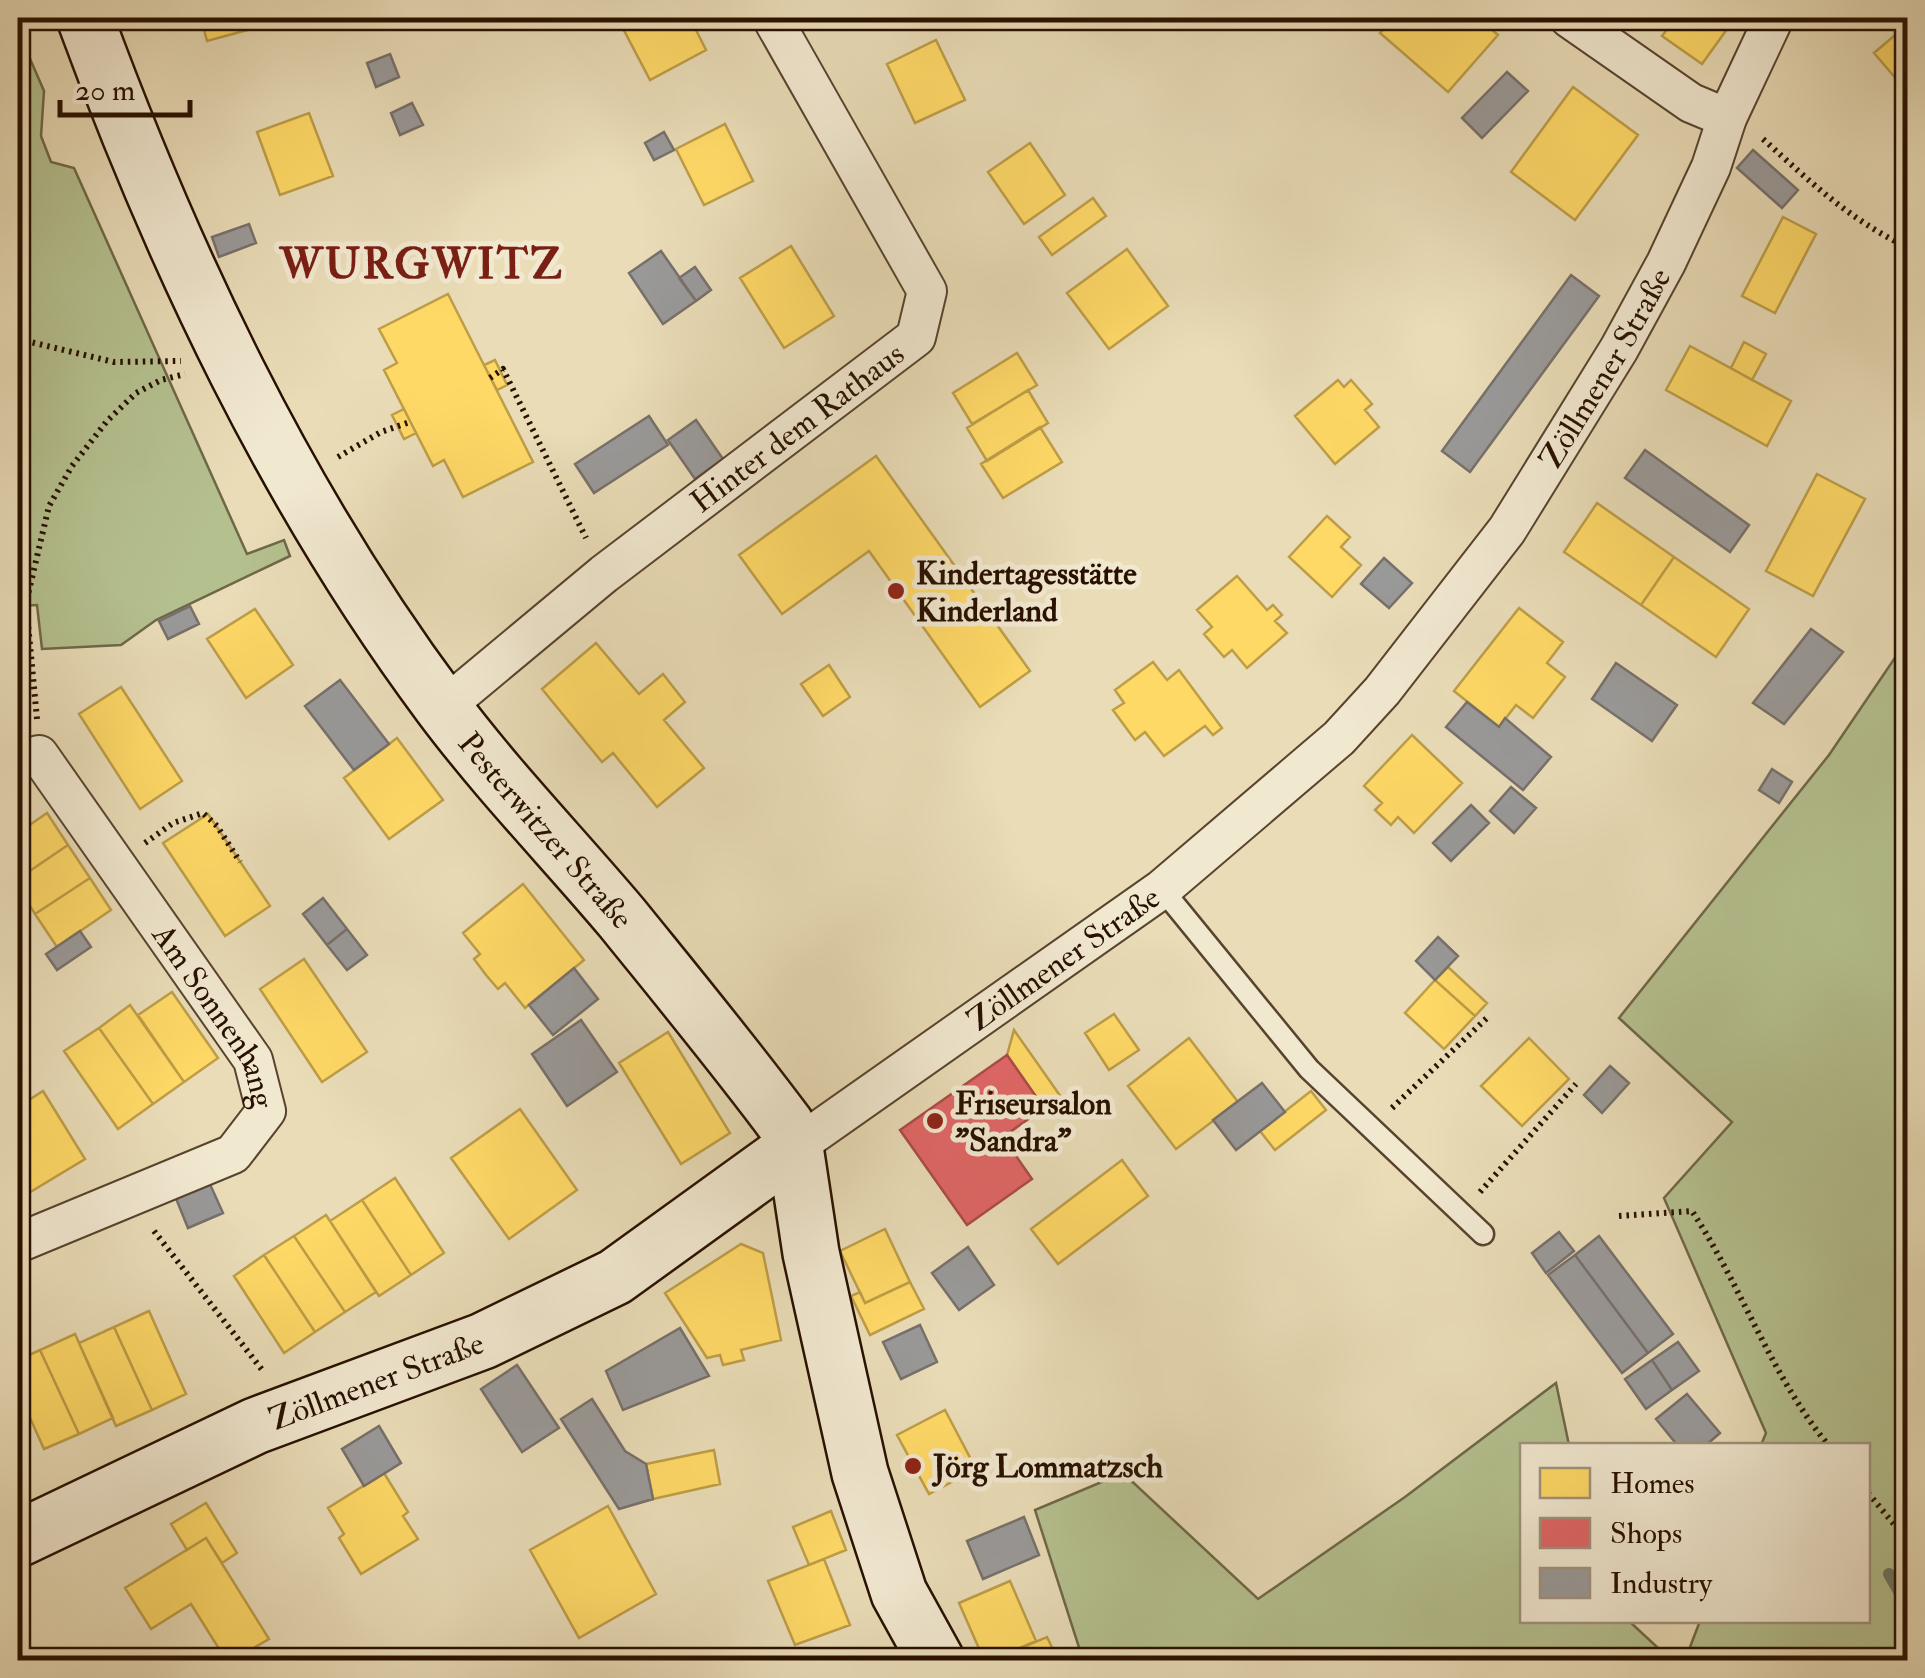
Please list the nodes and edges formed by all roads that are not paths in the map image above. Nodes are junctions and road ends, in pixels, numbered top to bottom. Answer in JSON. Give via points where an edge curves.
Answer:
{"nodes":[{"id":1,"x":86,"y":18,"type":"edge"},
{"id":2,"x":772,"y":18,"type":"edge"},
{"id":3,"x":1570,"y":18,"type":"edge"},
{"id":4,"x":1774,"y":18,"type":"edge"},
{"id":5,"x":1742,"y":126,"type":"junction"},
{"id":6,"x":444,"y":708,"type":"junction"},
{"id":7,"x":28,"y":758,"type":"edge"},
{"id":8,"x":1162,"y":890,"type":"junction"},
{"id":9,"x":795,"y":1148,"type":"junction"},
{"id":10,"x":1483,"y":1234,"type":"dead end"},
{"id":11,"x":18,"y":1243,"type":"edge"},
{"id":12,"x":18,"y":1539,"type":"edge"},
{"id":13,"x":936,"y":1660,"type":"edge"}],
"edges":[{"from":1,"to":6,"type":"street","name":"Pesterwitzer Straße","via":[[167,222],[291,476],[364,596]]},
{"from":2,"to":6,"type":"street","name":"Hinter dem Rathaus","via":[[927,292],[916,337],[604,574]]},
{"from":3,"to":5,"type":"street","via":[[1691,104]]},
{"from":4,"to":5,"type":"street","name":"Zöllmener Straße"},
{"from":5,"to":8,"type":"street","name":"Zöllmener Straße","via":[[1711,167],[1666,264],[1507,530],[1339,738]]},
{"from":6,"to":9,"type":"street","name":"Pesterwitzer Straße","via":[[771,1105]]},
{"from":7,"to":11,"type":"street","name":"Am Sonnenhang","via":[[116,865],[253,1060],[266,1111],[233,1154]]},
{"from":8,"to":9,"type":"street","name":"Zöllmener Straße"},
{"from":8,"to":10,"type":"lane","via":[[1308,1070]]},
{"from":9,"to":12,"type":"street","name":"Zöllmener Straße","via":[[614,1277],[483,1341],[255,1426]]},
{"from":9,"to":13,"type":"street","name":"Pesterwitzer Straße","via":[[811,1254],[860,1473],[899,1593]]}]}
